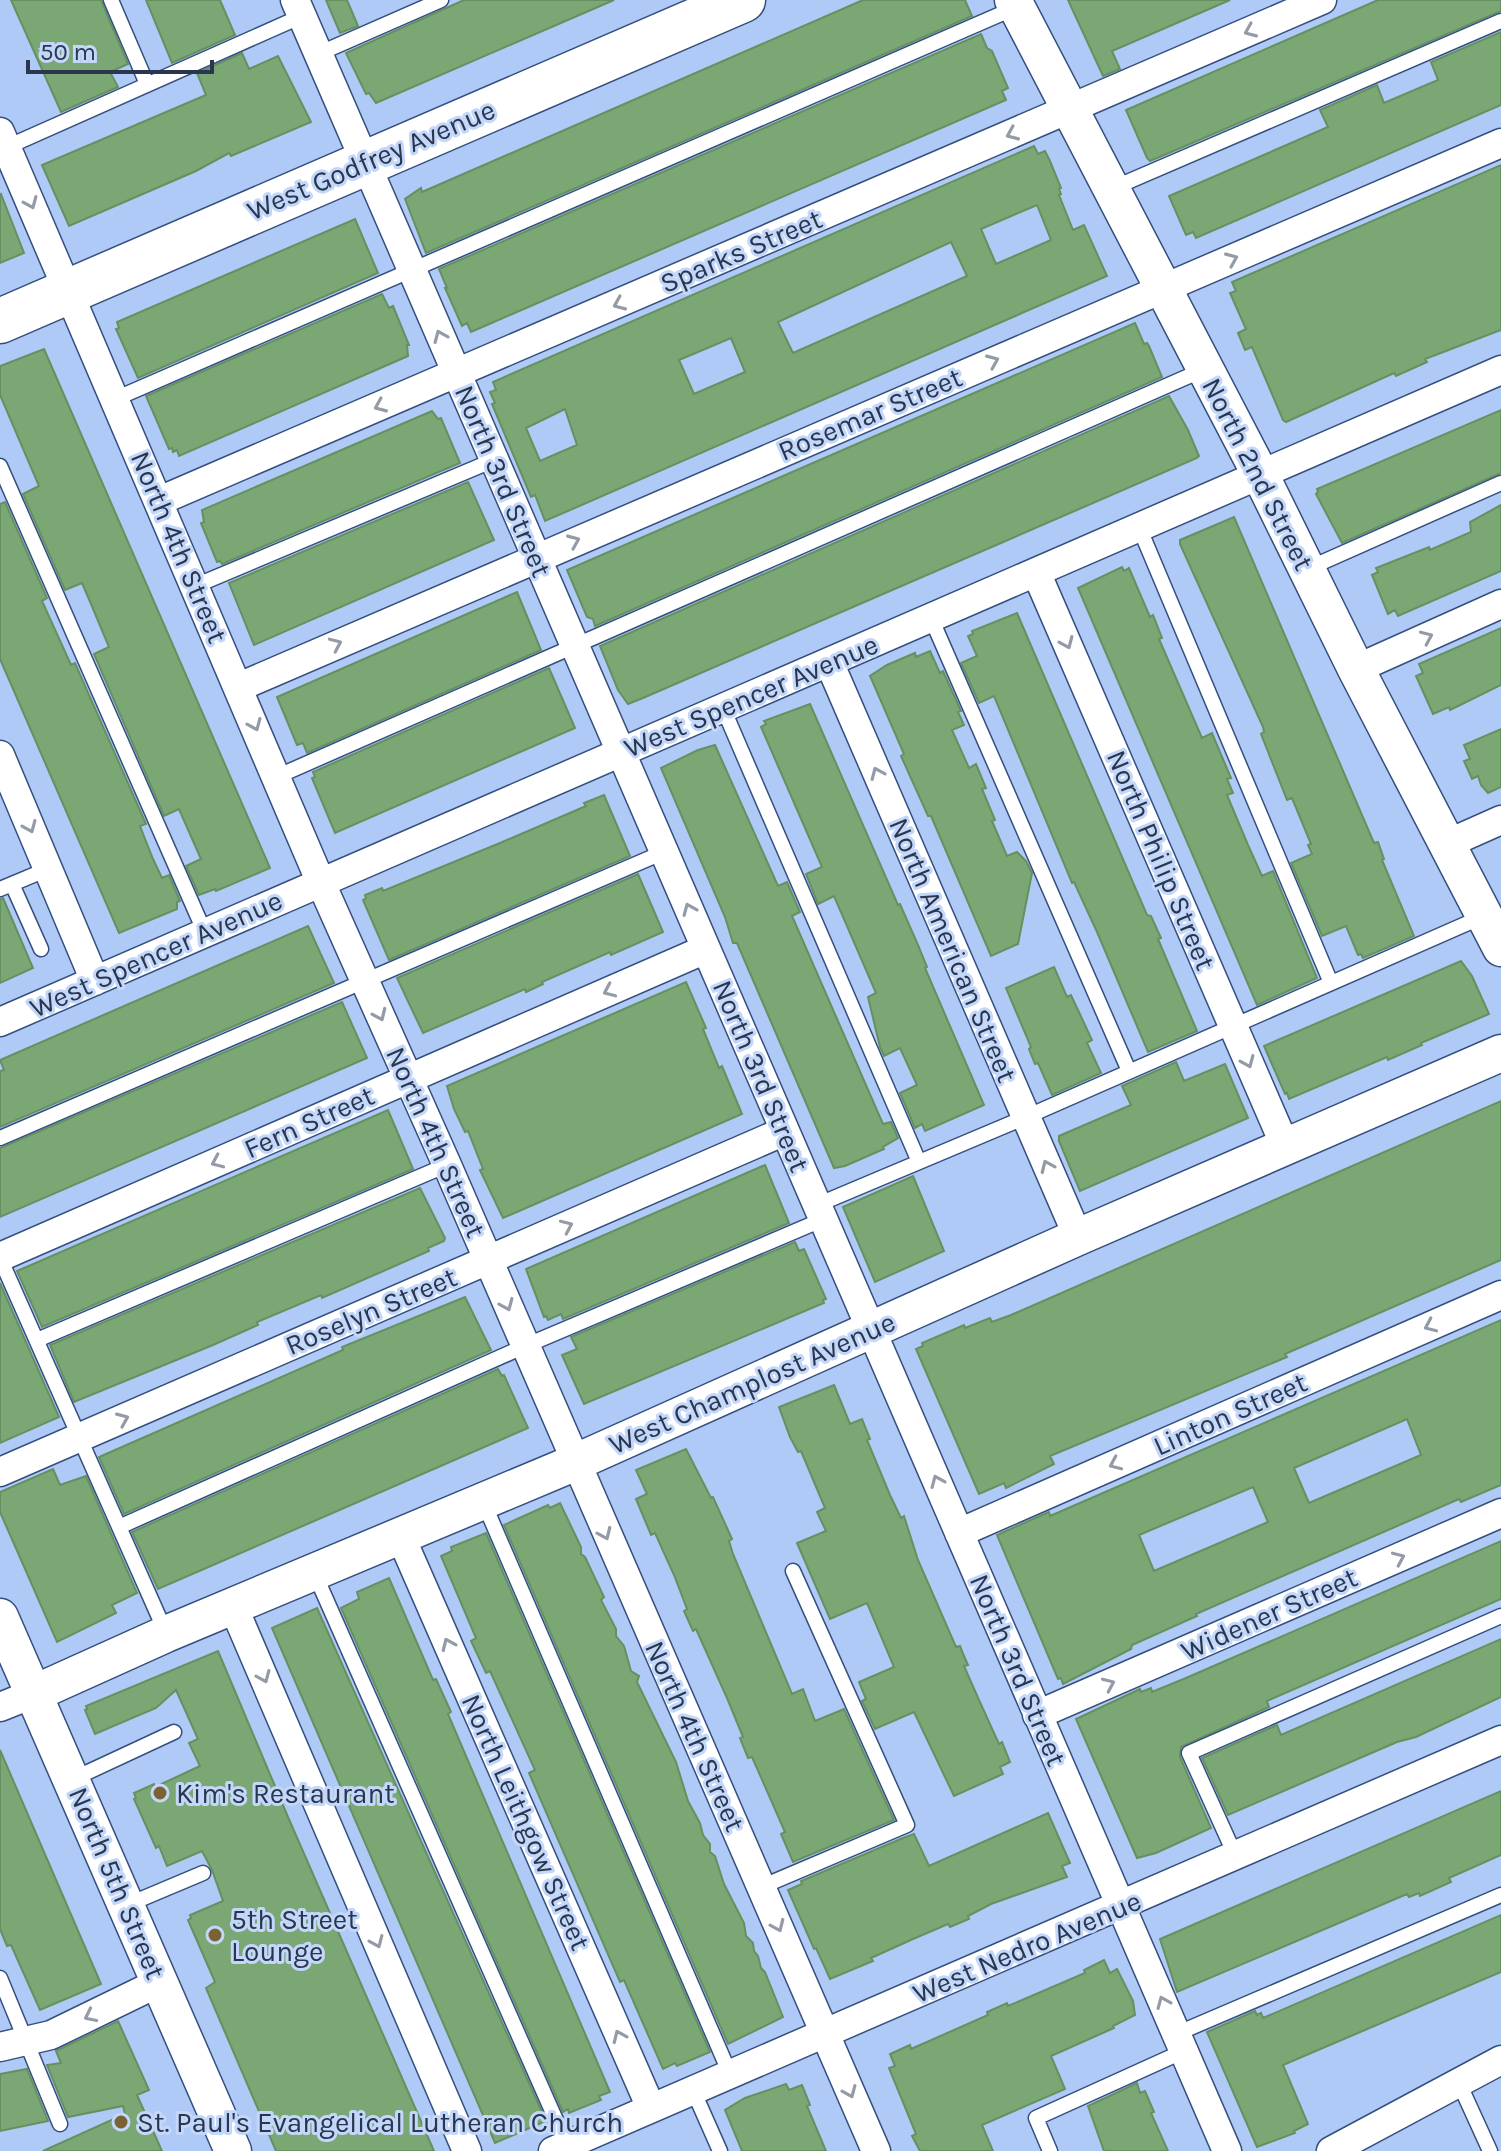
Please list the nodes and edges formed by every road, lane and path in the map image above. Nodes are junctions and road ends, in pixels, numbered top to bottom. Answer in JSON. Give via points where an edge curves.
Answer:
{"nodes":[{"id":1,"x":111,"y":0,"type":"edge"},
{"id":2,"x":441,"y":0,"type":"edge"},
{"id":3,"x":743,"y":0,"type":"edge"},
{"id":4,"x":1322,"y":0,"type":"edge"},
{"id":5,"x":1021,"y":2,"type":"edge"},
{"id":6,"x":298,"y":8,"type":"edge"},
{"id":7,"x":1501,"y":21,"type":"edge"},
{"id":8,"x":318,"y":54,"type":"junction"},
{"id":9,"x":147,"y":84,"type":"junction"},
{"id":10,"x":1069,"y":110,"type":"junction"},
{"id":11,"x":1501,"y":143,"type":"edge"},
{"id":12,"x":5,"y":152,"type":"edge"},
{"id":13,"x":365,"y":163,"type":"junction"},
{"id":14,"x":1111,"y":189,"type":"junction"},
{"id":15,"x":412,"y":270,"type":"junction"},
{"id":16,"x":1163,"y":288,"type":"junction"},
{"id":17,"x":69,"y":291,"type":"junction"},
{"id":18,"x":0,"y":321,"type":"edge"},
{"id":19,"x":1205,"y":369,"type":"junction"},
{"id":20,"x":1501,"y":370,"type":"edge"},
{"id":21,"x":457,"y":374,"type":"junction"},
{"id":22,"x":115,"y":399,"type":"junction"},
{"id":23,"x":494,"y":460,"type":"junction"},
{"id":24,"x":0,"y":466,"type":"edge"},
{"id":25,"x":1260,"y":474,"type":"junction"},
{"id":26,"x":1501,"y":483,"type":"edge"},
{"id":27,"x":159,"y":501,"type":"junction"},
{"id":28,"x":1139,"y":527,"type":"junction"},
{"id":29,"x":536,"y":557,"type":"junction"},
{"id":30,"x":1307,"y":569,"type":"junction"},
{"id":31,"x":1036,"y":572,"type":"junction"},
{"id":32,"x":195,"y":586,"type":"junction"},
{"id":33,"x":1501,"y":604,"type":"edge"},
{"id":34,"x":931,"y":618,"type":"junction"},
{"id":35,"x":575,"y":646,"type":"junction"},
{"id":36,"x":829,"y":662,"type":"junction"},
{"id":37,"x":1356,"y":669,"type":"junction"},
{"id":38,"x":239,"y":687,"type":"junction"},
{"id":39,"x":723,"y":708,"type":"junction"},
{"id":40,"x":621,"y":752,"type":"junction"},
{"id":41,"x":0,"y":755,"type":"edge"},
{"id":42,"x":276,"y":777,"type":"junction"},
{"id":43,"x":1501,"y":820,"type":"edge"},
{"id":44,"x":1447,"y":844,"type":"junction"},
{"id":45,"x":664,"y":852,"type":"junction"},
{"id":46,"x":48,"y":869,"type":"junction"},
{"id":47,"x":321,"y":883,"type":"junction"},
{"id":48,"x":6,"y":887,"type":"edge"},
{"id":49,"x":1484,"y":916,"type":"junction"},
{"id":50,"x":205,"y":933,"type":"junction"},
{"id":51,"x":1501,"y":948,"type":"edge"},
{"id":52,"x":41,"y":949,"type":"dead end"},
{"id":53,"x":706,"y":949,"type":"junction"},
{"id":54,"x":95,"y":981,"type":"junction"},
{"id":55,"x":365,"y":982,"type":"junction"},
{"id":56,"x":1331,"y":983,"type":"junction"},
{"id":57,"x":0,"y":1022,"type":"edge"},
{"id":58,"x":1233,"y":1025,"type":"junction"},
{"id":59,"x":1501,"y":1053,"type":"edge"},
{"id":60,"x":1129,"y":1071,"type":"junction"},
{"id":61,"x":408,"y":1079,"type":"junction"},
{"id":62,"x":1026,"y":1117,"type":"junction"},
{"id":63,"x":785,"y":1131,"type":"junction"},
{"id":64,"x":0,"y":1138,"type":"edge"},
{"id":65,"x":1286,"y":1148,"type":"junction"},
{"id":66,"x":919,"y":1162,"type":"junction"},
{"id":67,"x":447,"y":1165,"type":"junction"},
{"id":68,"x":820,"y":1212,"type":"junction"},
{"id":69,"x":1078,"y":1237,"type":"junction"},
{"id":70,"x":0,"y":1258,"type":"edge"},
{"id":71,"x":488,"y":1260,"type":"junction"},
{"id":72,"x":1501,"y":1295,"type":"edge"},
{"id":73,"x":871,"y":1329,"type":"junction"},
{"id":74,"x":37,"y":1340,"type":"junction"},
{"id":75,"x":525,"y":1346,"type":"junction"},
{"id":76,"x":80,"y":1437,"type":"junction"},
{"id":77,"x":574,"y":1463,"type":"junction"},
{"id":78,"x":0,"y":1472,"type":"edge"},
{"id":79,"x":483,"y":1501,"type":"junction"},
{"id":80,"x":1501,"y":1513,"type":"edge"},
{"id":81,"x":119,"y":1527,"type":"junction"},
{"id":82,"x":959,"y":1533,"type":"junction"},
{"id":83,"x":400,"y":1535,"type":"junction"},
{"id":84,"x":793,"y":1571,"type":"dead end"},
{"id":85,"x":314,"y":1572,"type":"junction"},
{"id":86,"x":233,"y":1606,"type":"junction"},
{"id":87,"x":1501,"y":1616,"type":"edge"},
{"id":88,"x":0,"y":1617,"type":"edge"},
{"id":89,"x":166,"y":1634,"type":"junction"},
{"id":90,"x":35,"y":1693,"type":"junction"},
{"id":91,"x":0,"y":1707,"type":"edge"},
{"id":92,"x":1037,"y":1715,"type":"junction"},
{"id":93,"x":174,"y":1732,"type":"dead end"},
{"id":94,"x":1501,"y":1740,"type":"edge"},
{"id":95,"x":72,"y":1779,"type":"junction"},
{"id":96,"x":1236,"y":1857,"type":"junction"},
{"id":97,"x":203,"y":1873,"type":"dead end"},
{"id":98,"x":761,"y":1887,"type":"junction"},
{"id":99,"x":1501,"y":1895,"type":"edge"},
{"id":100,"x":126,"y":1905,"type":"junction"},
{"id":101,"x":1121,"y":1907,"type":"junction"},
{"id":102,"x":0,"y":1978,"type":"edge"},
{"id":103,"x":160,"y":1982,"type":"junction"},
{"id":104,"x":825,"y":2033,"type":"junction"},
{"id":105,"x":28,"y":2040,"type":"junction"},
{"id":106,"x":1180,"y":2042,"type":"junction"},
{"id":107,"x":0,"y":2047,"type":"edge"},
{"id":108,"x":1501,"y":2060,"type":"edge"},
{"id":109,"x":730,"y":2074,"type":"junction"},
{"id":110,"x":1459,"y":2083,"type":"junction"},
{"id":111,"x":693,"y":2090,"type":"junction"},
{"id":112,"x":651,"y":2108,"type":"junction"},
{"id":113,"x":60,"y":2124,"type":"dead end"},
{"id":114,"x":567,"y":2148,"type":"edge"},
{"id":115,"x":233,"y":2151,"type":"edge"},
{"id":116,"x":467,"y":2151,"type":"edge"},
{"id":117,"x":720,"y":2151,"type":"edge"},
{"id":118,"x":876,"y":2151,"type":"edge"},
{"id":119,"x":1050,"y":2151,"type":"edge"},
{"id":120,"x":1227,"y":2151,"type":"edge"},
{"id":121,"x":1331,"y":2151,"type":"edge"},
{"id":122,"x":1490,"y":2151,"type":"edge"}],
"edges":[{"from":1,"to":9,"type":"lane"},
{"from":2,"to":8,"type":"lane"},
{"from":3,"to":13,"type":"main road","name":"West Godfrey Avenue"},
{"from":4,"to":10,"type":"street","name":"Sparks Street","one_way":true},
{"from":5,"to":10,"type":"street","name":"North 2nd Street"},
{"from":5,"to":15,"type":"lane"},
{"from":6,"to":8,"type":"street","name":"North 3rd Street"},
{"from":6,"to":9,"type":"lane"},
{"from":7,"to":14,"type":"lane"},
{"from":8,"to":13,"type":"street","name":"North 3rd Street"},
{"from":9,"to":12,"type":"lane"},
{"from":10,"to":14,"type":"street","name":"North 2nd Street"},
{"from":10,"to":21,"type":"street","name":"Sparks Street","one_way":true},
{"from":16,"to":11,"type":"street","name":"Rosemar Street","one_way":true},
{"from":12,"to":17,"type":"street","name":"North 4th Street","one_way":true},
{"from":13,"to":15,"type":"street","name":"North 3rd Street"},
{"from":13,"to":17,"type":"main road","name":"West Godfrey Avenue"},
{"from":14,"to":16,"type":"street","name":"North 2nd Street"},
{"from":21,"to":15,"type":"street","name":"North 3rd Street","one_way":true},
{"from":15,"to":22,"type":"lane"},
{"from":16,"to":19,"type":"street","name":"North 2nd Street"},
{"from":29,"to":16,"type":"street","name":"Rosemar Street","one_way":true},
{"from":17,"to":18,"type":"main road","name":"West Godfrey Avenue"},
{"from":17,"to":22,"type":"street","name":"North 4th Street"},
{"from":19,"to":25,"type":"street","name":"North 2nd Street"},
{"from":19,"to":35,"type":"lane"},
{"from":20,"to":25,"type":"street","name":"West Spencer Avenue"},
{"from":21,"to":23,"type":"street","name":"North 3rd Street"},
{"from":21,"to":27,"type":"street","name":"Sparks Street","one_way":true},
{"from":22,"to":27,"type":"street","name":"North 4th Street"},
{"from":23,"to":29,"type":"street","name":"North 3rd Street"},
{"from":23,"to":32,"type":"lane"},
{"from":24,"to":50,"type":"lane"},
{"from":25,"to":28,"type":"street","name":"West Spencer Avenue"},
{"from":25,"to":30,"type":"street","name":"North 2nd Street"},
{"from":26,"to":30,"type":"lane"},
{"from":27,"to":32,"type":"street","name":"North 4th Street"},
{"from":28,"to":31,"type":"street","name":"West Spencer Avenue"},
{"from":28,"to":56,"type":"lane"},
{"from":29,"to":35,"type":"street","name":"North 3rd Street"},
{"from":38,"to":29,"type":"street","name":"Rosemar Street","one_way":true},
{"from":30,"to":37,"type":"street","name":"North 2nd Street"},
{"from":31,"to":34,"type":"street","name":"West Spencer Avenue"},
{"from":31,"to":58,"type":"street","name":"North Philip Street","one_way":true},
{"from":32,"to":38,"type":"street","name":"North 4th Street"},
{"from":37,"to":33,"type":"street","one_way":true},
{"from":34,"to":36,"type":"street","name":"West Spencer Avenue"},
{"from":34,"to":60,"type":"lane"},
{"from":35,"to":40,"type":"street","name":"North 3rd Street"},
{"from":35,"to":42,"type":"lane"},
{"from":36,"to":39,"type":"street","name":"West Spencer Avenue"},
{"from":62,"to":36,"type":"street","name":"North American Street","one_way":true},
{"from":37,"to":44,"type":"street","name":"North 2nd Street"},
{"from":38,"to":42,"type":"street","name":"North 4th Street","one_way":true},
{"from":39,"to":40,"type":"street","name":"West Spencer Avenue"},
{"from":39,"to":66,"type":"lane"},
{"from":40,"to":45,"type":"street","name":"North 3rd Street"},
{"from":40,"to":47,"type":"street","name":"West Spencer Avenue"},
{"from":41,"to":46,"type":"street","one_way":true},
{"from":42,"to":47,"type":"street","name":"North 4th Street"},
{"from":43,"to":44,"type":"street"},
{"from":44,"to":49,"type":"street","name":"North 2nd Street"},
{"from":53,"to":45,"type":"street","name":"North 3rd Street","one_way":true},
{"from":45,"to":55,"type":"lane"},
{"from":46,"to":48,"type":"lane"},
{"from":46,"to":54,"type":"street"},
{"from":47,"to":50,"type":"street","name":"West Spencer Avenue"},
{"from":47,"to":55,"type":"street","name":"North 4th Street"},
{"from":48,"to":52,"type":"lane"},
{"from":49,"to":51,"type":"street","name":"North 2nd Street"},
{"from":49,"to":56,"type":"lane"},
{"from":50,"to":54,"type":"street","name":"West Spencer Avenue"},
{"from":53,"to":61,"type":"street","name":"Fern Street","one_way":true},
{"from":53,"to":63,"type":"street","name":"North 3rd Street"},
{"from":54,"to":57,"type":"street","name":"West Spencer Avenue"},
{"from":55,"to":61,"type":"street","name":"North 4th Street","one_way":true},
{"from":55,"to":64,"type":"lane"},
{"from":56,"to":58,"type":"lane"},
{"from":58,"to":60,"type":"lane"},
{"from":58,"to":65,"type":"street","name":"North Philip Street","one_way":true},
{"from":59,"to":65,"type":"street","name":"West Champlost Avenue"},
{"from":60,"to":62,"type":"lane"},
{"from":61,"to":67,"type":"street","name":"North 4th Street"},
{"from":61,"to":70,"type":"street","name":"Fern Street","one_way":true},
{"from":62,"to":66,"type":"lane"},
{"from":69,"to":62,"type":"street","name":"North American Street","one_way":true},
{"from":63,"to":68,"type":"street","name":"North 3rd Street"},
{"from":71,"to":63,"type":"street","name":"Roselyn Street","one_way":true},
{"from":65,"to":69,"type":"street","name":"West Champlost Avenue"},
{"from":66,"to":68,"type":"lane"},
{"from":67,"to":71,"type":"street","name":"North 4th Street"},
{"from":67,"to":74,"type":"lane"},
{"from":68,"to":73,"type":"street","name":"North 3rd Street"},
{"from":68,"to":75,"type":"lane"},
{"from":69,"to":73,"type":"street","name":"West Champlost Avenue"},
{"from":70,"to":74,"type":"lane"},
{"from":71,"to":75,"type":"street","name":"North 4th Street","one_way":true},
{"from":76,"to":71,"type":"street","name":"Roselyn Street","one_way":true},
{"from":72,"to":82,"type":"street","name":"Linton Street","one_way":true},
{"from":73,"to":77,"type":"street","name":"West Champlost Avenue"},
{"from":82,"to":73,"type":"street","name":"North 3rd Street","one_way":true},
{"from":74,"to":76,"type":"lane"},
{"from":75,"to":77,"type":"street","name":"North 4th Street"},
{"from":75,"to":81,"type":"lane"},
{"from":76,"to":78,"type":"street","name":"Roselyn Street"},
{"from":76,"to":81,"type":"lane"},
{"from":77,"to":79,"type":"street","name":"West Champlost Avenue"},
{"from":77,"to":98,"type":"street","name":"North 4th Street","one_way":true},
{"from":79,"to":83,"type":"street","name":"West Champlost Avenue"},
{"from":79,"to":109,"type":"lane"},
{"from":92,"to":80,"type":"street","name":"Widener Street","one_way":true},
{"from":81,"to":89,"type":"lane"},
{"from":82,"to":92,"type":"street","name":"North 3rd Street"},
{"from":83,"to":85,"type":"street","name":"West Champlost Avenue"},
{"from":112,"to":83,"type":"street","name":"North Leithgow Street","one_way":true},
{"from":84,"to":98,"type":"lane","via":[[907,1825]]},
{"from":85,"to":86,"type":"street","name":"West Champlost Avenue"},
{"from":85,"to":114,"type":"lane"},
{"from":86,"to":89,"type":"street","name":"West Champlost Avenue"},
{"from":86,"to":116,"type":"street","one_way":true},
{"from":87,"to":96,"type":"lane","via":[[1189,1753]]},
{"from":88,"to":90,"type":"street","name":"North 5th Street"},
{"from":89,"to":90,"type":"street","name":"West Champlost Avenue"},
{"from":90,"to":91,"type":"street","name":"West Champlost Avenue"},
{"from":90,"to":95,"type":"street","name":"North 5th Street"},
{"from":92,"to":101,"type":"street","name":"North 3rd Street"},
{"from":93,"to":95,"type":"lane"},
{"from":94,"to":96,"type":"street","name":"West Nedro Avenue"},
{"from":95,"to":100,"type":"street","name":"North 5th Street"},
{"from":96,"to":101,"type":"street","name":"West Nedro Avenue"},
{"from":97,"to":100,"type":"lane"},
{"from":98,"to":104,"type":"street","name":"North 4th Street","one_way":true},
{"from":99,"to":106,"type":"lane"},
{"from":100,"to":103,"type":"street","name":"North 5th Street"},
{"from":101,"to":104,"type":"street","name":"West Nedro Avenue"},
{"from":106,"to":101,"type":"street","name":"North 3rd Street","one_way":true},
{"from":102,"to":105,"type":"lane"},
{"from":103,"to":105,"type":"street","one_way":true,"via":[[51,2035]]},
{"from":103,"to":115,"type":"street","name":"North 5th Street"},
{"from":104,"to":109,"type":"street","name":"West Nedro Avenue"},
{"from":104,"to":118,"type":"street","name":"North 4th Street","one_way":true},
{"from":105,"to":107,"type":"street"},
{"from":105,"to":113,"type":"lane"},
{"from":106,"to":119,"type":"lane","via":[[1036,2118]]},
{"from":106,"to":120,"type":"street","name":"North 3rd Street"},
{"from":108,"to":110,"type":"street"},
{"from":109,"to":111,"type":"street","name":"West Nedro Avenue"},
{"from":110,"to":121,"type":"street"},
{"from":110,"to":122,"type":"lane"},
{"from":111,"to":112,"type":"street","name":"West Nedro Avenue"},
{"from":111,"to":117,"type":"lane"},
{"from":112,"to":114,"type":"street","name":"West Nedro Avenue"}]}
